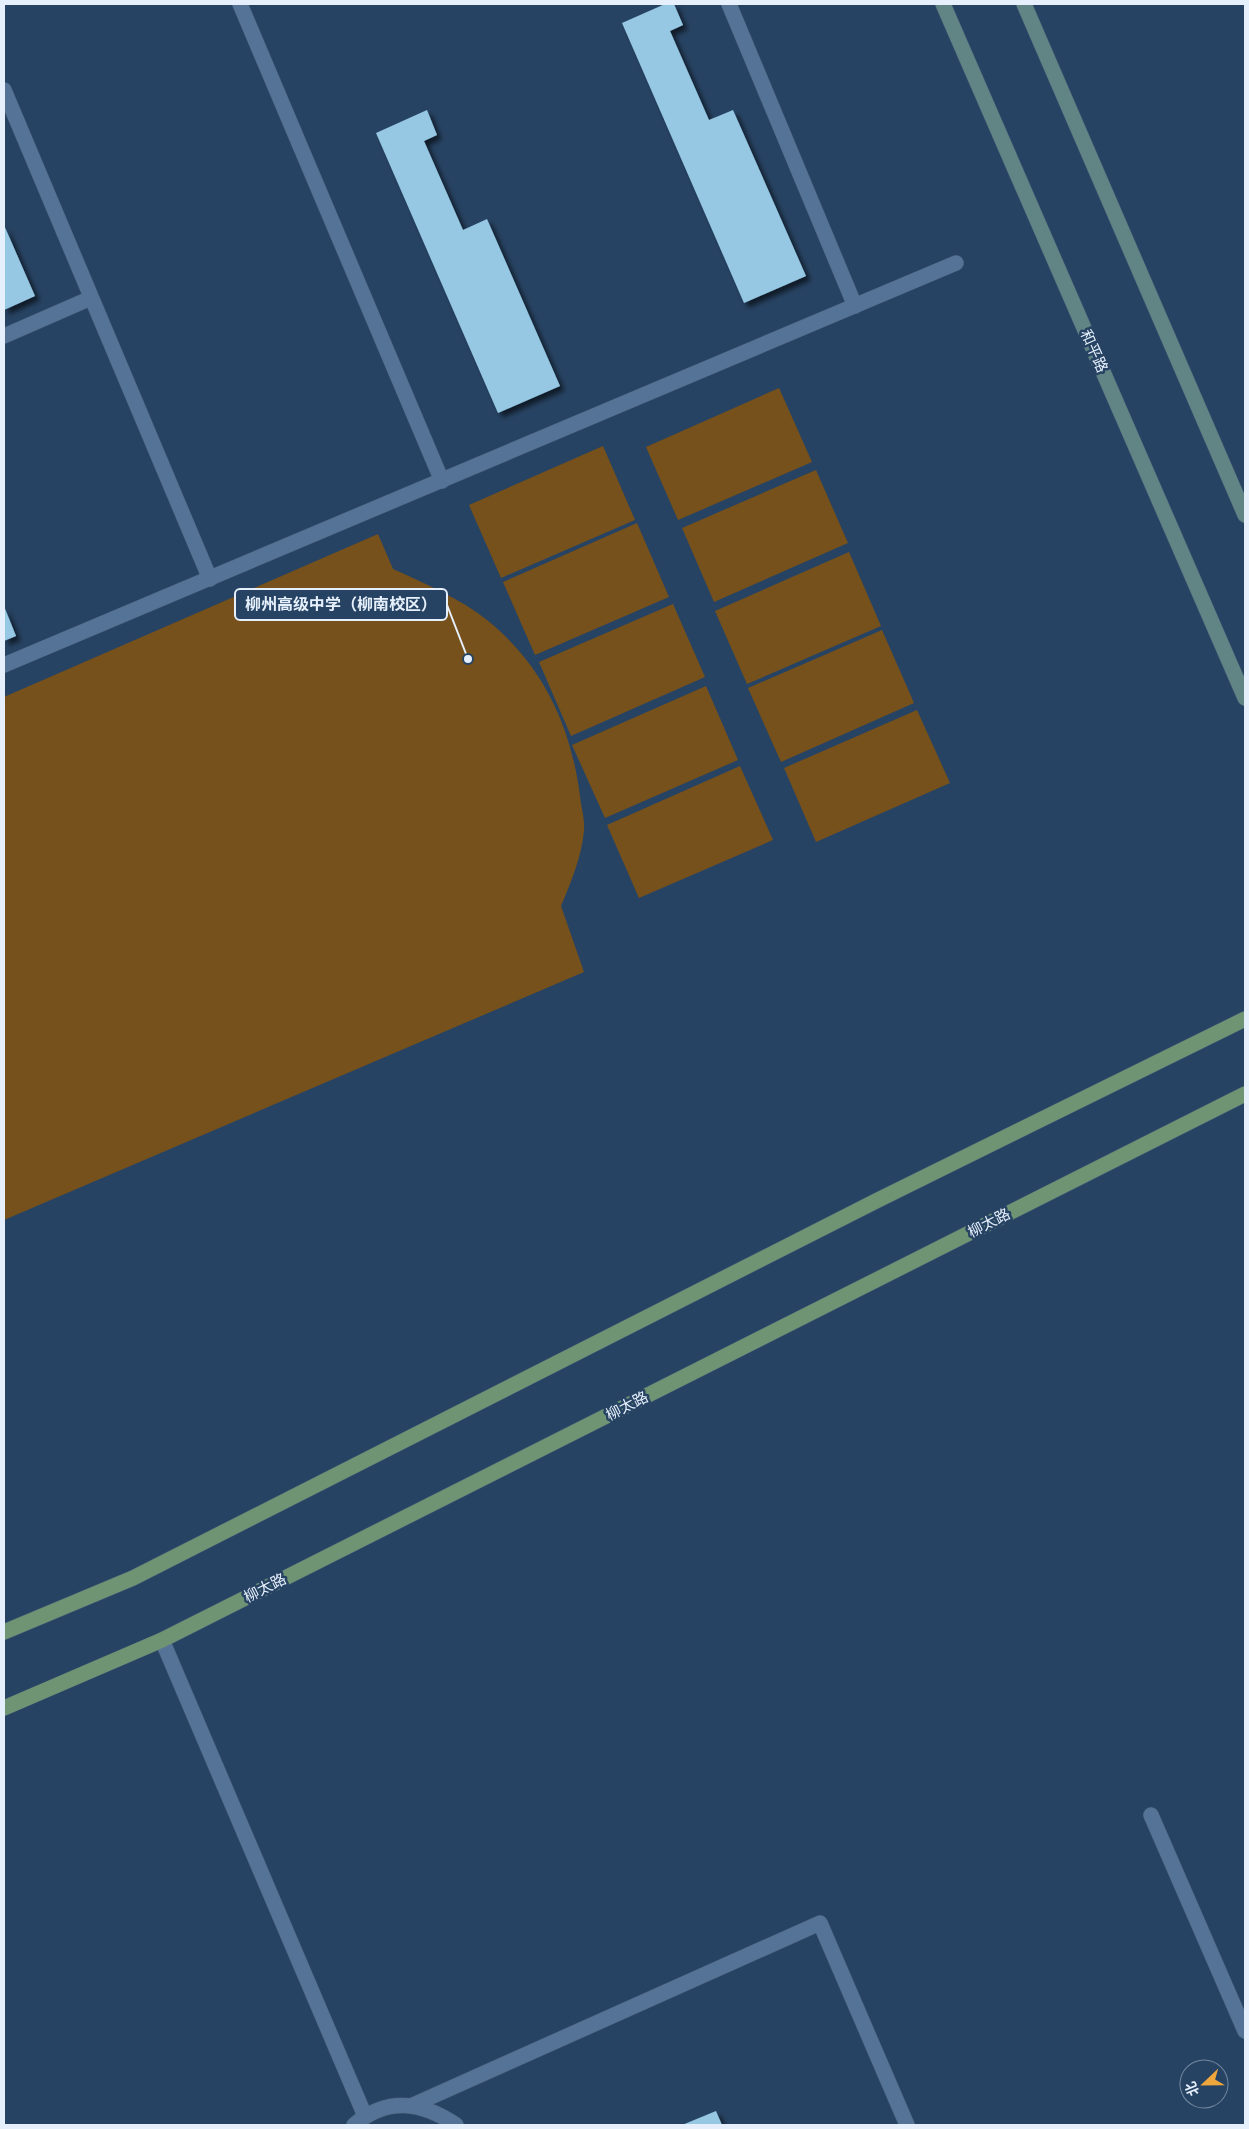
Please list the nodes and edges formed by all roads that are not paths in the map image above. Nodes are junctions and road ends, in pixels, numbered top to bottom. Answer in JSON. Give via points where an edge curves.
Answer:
{"nodes":[{"id":1,"x":240,"y":4,"type":"edge"},
{"id":2,"x":729,"y":4,"type":"edge"},
{"id":3,"x":943,"y":4,"type":"edge"},
{"id":4,"x":1024,"y":4,"type":"edge"},
{"id":5,"x":4,"y":90,"type":"edge"},
{"id":6,"x":956,"y":264,"type":"dead end"},
{"id":7,"x":92,"y":298,"type":"junction"},
{"id":8,"x":855,"y":306,"type":"junction"},
{"id":9,"x":4,"y":336,"type":"edge"},
{"id":10,"x":442,"y":481,"type":"junction"},
{"id":11,"x":1245,"y":515,"type":"edge"},
{"id":12,"x":210,"y":579,"type":"junction"},
{"id":13,"x":4,"y":665,"type":"edge"},
{"id":14,"x":1245,"y":698,"type":"edge"},
{"id":15,"x":1245,"y":1019,"type":"edge"},
{"id":16,"x":1245,"y":1094,"type":"edge"},
{"id":17,"x":4,"y":1632,"type":"edge"},
{"id":18,"x":162,"y":1640,"type":"junction"},
{"id":19,"x":4,"y":1708,"type":"edge"},
{"id":20,"x":1151,"y":1816,"type":"dead end"},
{"id":21,"x":1245,"y":2032,"type":"edge"},
{"id":22,"x":413,"y":2105,"type":"junction"},
{"id":23,"x":360,"y":2121,"type":"edge"},
{"id":24,"x":456,"y":2125,"type":"edge"},
{"id":25,"x":908,"y":2125,"type":"edge"}],
"edges":[{"from":1,"to":10,"type":"street"},
{"from":2,"to":8,"type":"street"},
{"from":3,"to":14,"type":"main road","name":"和平路"},
{"from":4,"to":11,"type":"main road"},
{"from":5,"to":7,"type":"street"},
{"from":6,"to":8,"type":"street"},
{"from":7,"to":9,"type":"street"},
{"from":7,"to":12,"type":"street"},
{"from":8,"to":10,"type":"street"},
{"from":10,"to":12,"type":"street"},
{"from":12,"to":13,"type":"street"},
{"from":15,"to":17,"type":"main road","via":[[878,1200],[134,1578]]},
{"from":16,"to":18,"type":"main road","name":"柳太路"},
{"from":18,"to":19,"type":"main road","name":"柳太路"},
{"from":18,"to":23,"type":"street"},
{"from":20,"to":21,"type":"street"},
{"from":22,"to":23,"type":"street","via":[[388,2107]]},
{"from":22,"to":24,"type":"street","via":[[437,2112]]},
{"from":22,"to":25,"type":"street","via":[[820,1923]]}]}
